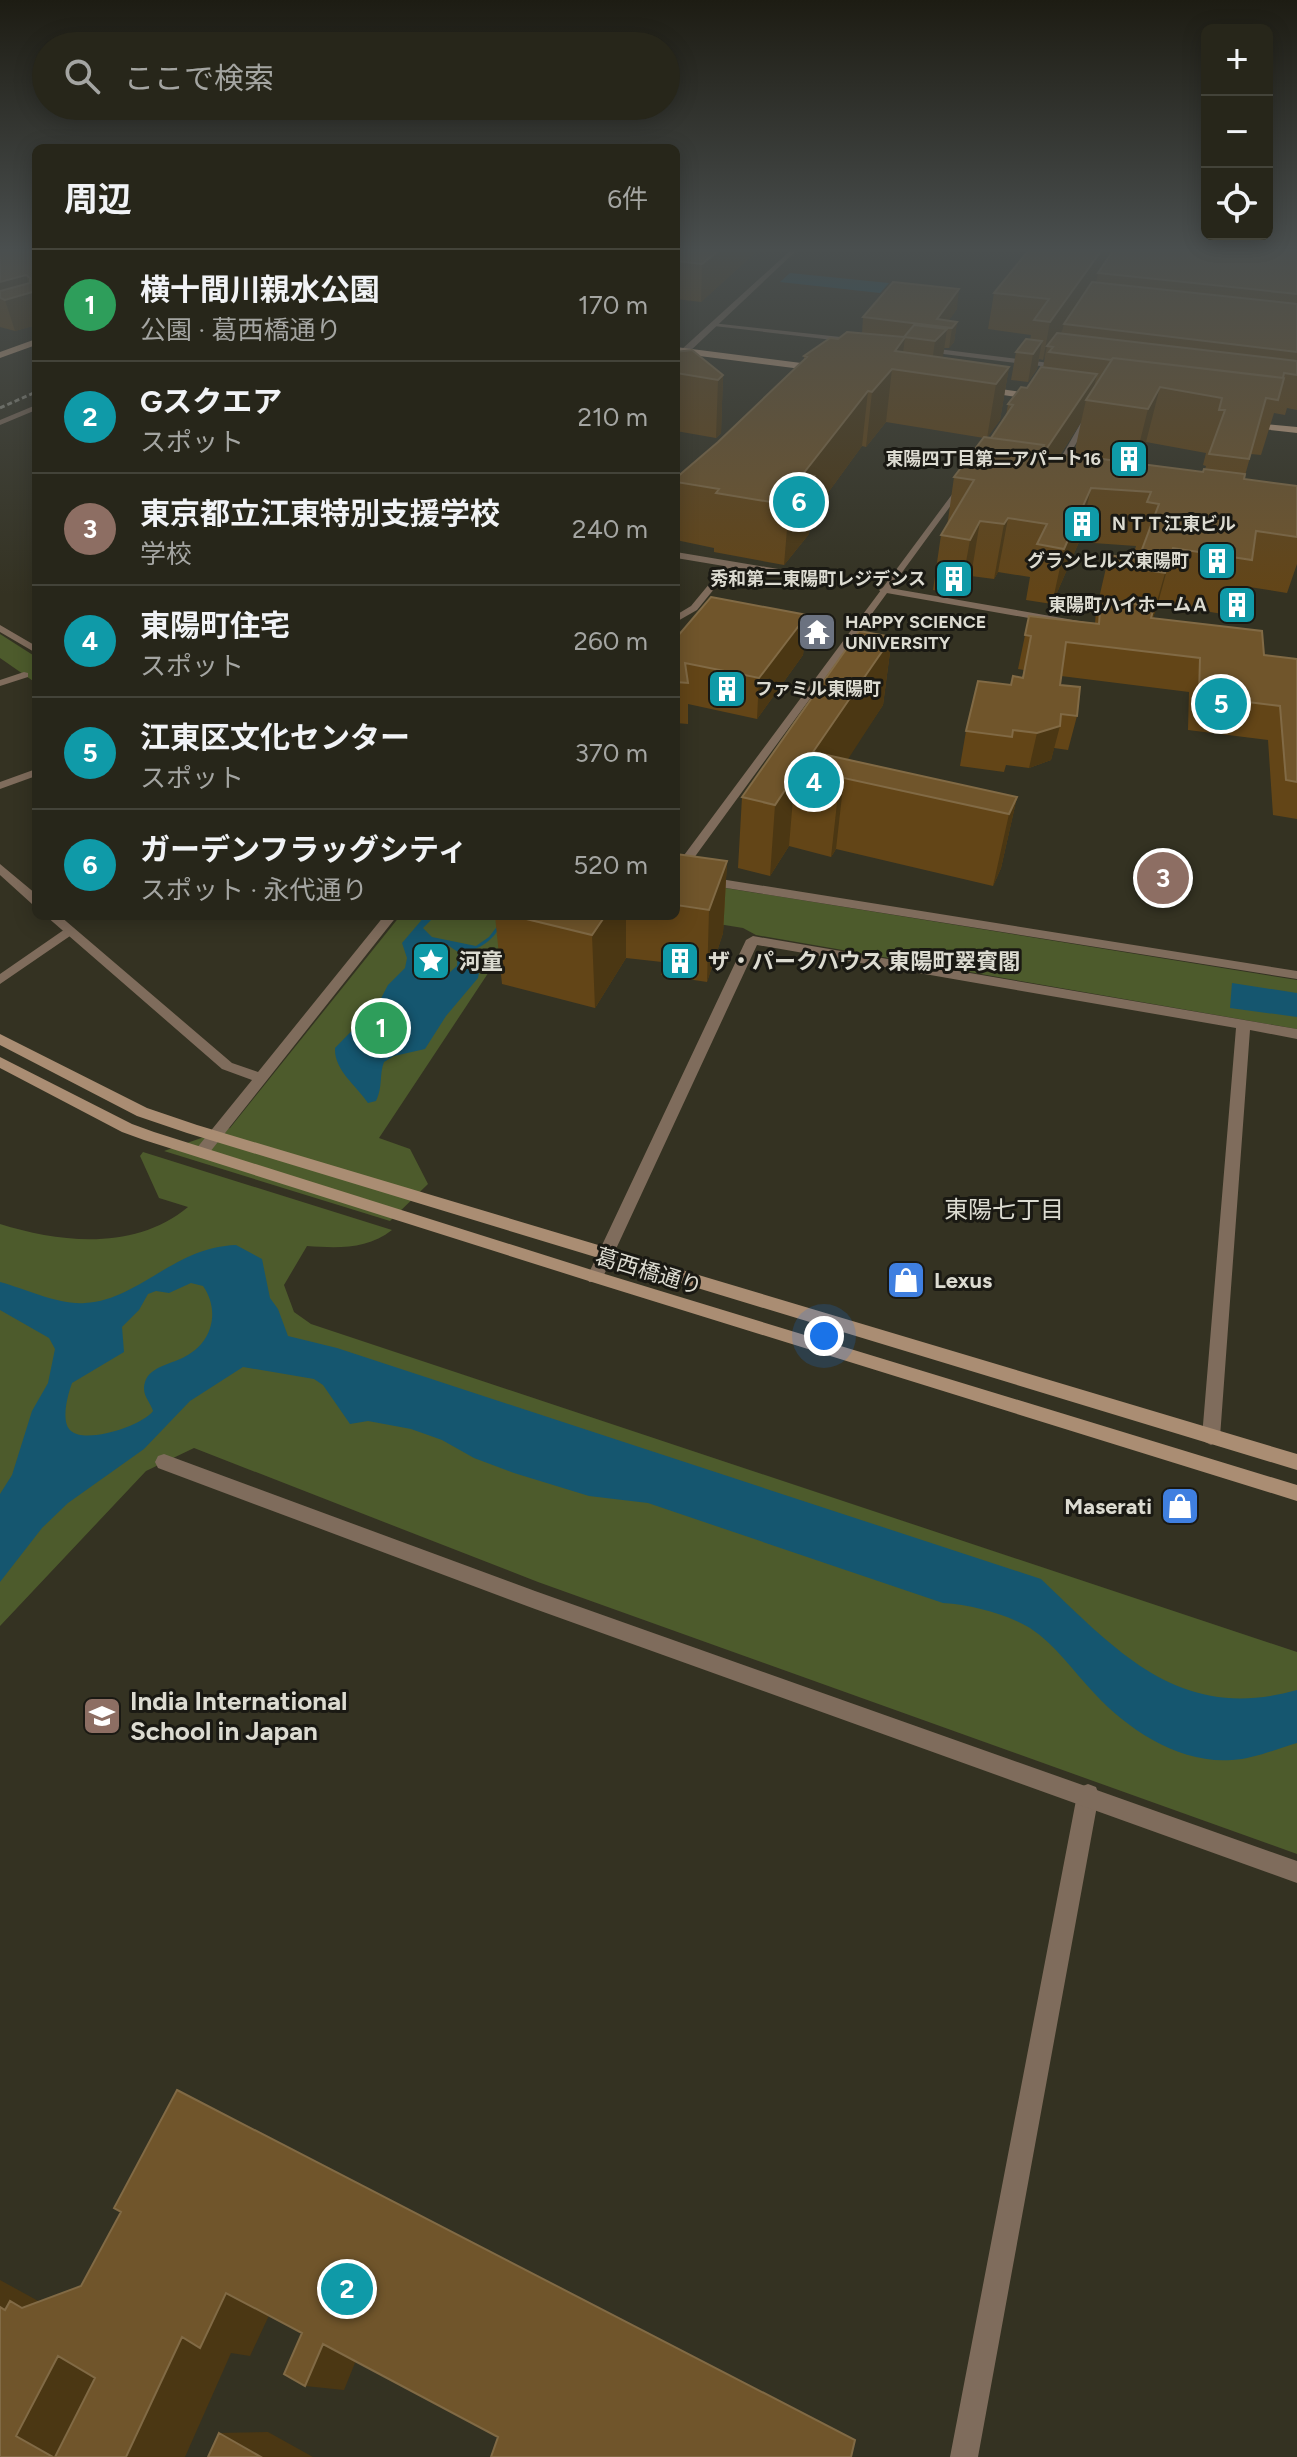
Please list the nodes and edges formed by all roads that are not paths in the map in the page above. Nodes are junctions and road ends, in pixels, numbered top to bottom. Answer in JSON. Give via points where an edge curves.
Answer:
{"nodes":[{"id":1,"x":817,"y":366,"type":"edge"},
{"id":2,"x":1047,"y":366,"type":"edge"},
{"id":3,"x":1063,"y":366,"type":"edge"},
{"id":4,"x":836,"y":368,"type":"joint"},
{"id":5,"x":1071,"y":368,"type":"edge"},
{"id":6,"x":1040,"y":376,"type":"edge"},
{"id":7,"x":799,"y":378,"type":"edge"},
{"id":8,"x":963,"y":381,"type":"edge"},
{"id":9,"x":975,"y":389,"type":"edge"},
{"id":10,"x":1048,"y":391,"type":"edge"},
{"id":11,"x":1029,"y":393,"type":"junction"},
{"id":12,"x":1057,"y":400,"type":"edge"},
{"id":13,"x":1097,"y":405,"type":"edge"},
{"id":14,"x":32,"y":409,"type":"edge"},
{"id":15,"x":0,"y":423,"type":"edge"},
{"id":16,"x":1297,"y":423,"type":"edge"},
{"id":17,"x":1297,"y":430,"type":"edge"},
{"id":18,"x":971,"y":472,"type":"edge"},
{"id":19,"x":1050,"y":480,"type":"edge"},
{"id":20,"x":963,"y":483,"type":"junction"},
{"id":21,"x":978,"y":485,"type":"edge"},
{"id":22,"x":680,"y":556,"type":"edge"},
{"id":23,"x":730,"y":564,"type":"junction"},
{"id":24,"x":790,"y":574,"type":"dead end"},
{"id":25,"x":884,"y":590,"type":"junction"},
{"id":26,"x":680,"y":617,"type":"edge"},
{"id":27,"x":0,"y":628,"type":"edge"},
{"id":28,"x":1114,"y":630,"type":"edge"},
{"id":29,"x":32,"y":648,"type":"edge"},
{"id":30,"x":24,"y":675,"type":"dead end"},
{"id":31,"x":0,"y":683,"type":"edge"},
{"id":32,"x":32,"y":774,"type":"edge"},
{"id":33,"x":0,"y":786,"type":"edge"},
{"id":34,"x":0,"y":868,"type":"edge"},
{"id":35,"x":680,"y":870,"type":"edge"},
{"id":36,"x":680,"y":876,"type":"edge"},
{"id":37,"x":32,"y":897,"type":"edge"},
{"id":38,"x":56,"y":920,"type":"edge"},
{"id":39,"x":388,"y":920,"type":"edge"},
{"id":40,"x":68,"y":931,"type":"junction"},
{"id":41,"x":1297,"y":975,"type":"edge"},
{"id":42,"x":0,"y":980,"type":"edge"},
{"id":43,"x":1243,"y":1025,"type":"junction"},
{"id":44,"x":1297,"y":1034,"type":"edge"},
{"id":45,"x":0,"y":1039,"type":"edge"},
{"id":46,"x":0,"y":1062,"type":"edge"},
{"id":47,"x":261,"y":1078,"type":"junction"},
{"id":48,"x":215,"y":1136,"type":"junction"},
{"id":49,"x":201,"y":1153,"type":"junction"},
{"id":50,"x":606,"y":1254,"type":"junction"},
{"id":51,"x":595,"y":1277,"type":"junction"},
{"id":52,"x":1211,"y":1437,"type":"junction"},
{"id":53,"x":164,"y":1462,"type":"dead end"},
{"id":54,"x":1297,"y":1462,"type":"edge"},
{"id":55,"x":1297,"y":1493,"type":"edge"},
{"id":56,"x":1088,"y":1795,"type":"junction"},
{"id":57,"x":1297,"y":1872,"type":"edge"},
{"id":58,"x":964,"y":2457,"type":"edge"}],
"edges":[{"from":1,"to":4,"type":"main road"},
{"from":2,"to":6,"type":"street"},
{"from":3,"to":5,"type":"street"},
{"from":4,"to":7,"type":"street"},
{"from":8,"to":11,"type":"main road"},
{"from":9,"to":11,"type":"main road"},
{"from":10,"to":11,"type":"main road"},
{"from":11,"to":12,"type":"main road"},
{"from":13,"to":19,"type":"street"},
{"from":14,"to":15,"type":"street"},
{"from":16,"to":17,"type":"main road","via":[[1241,420]]},
{"from":18,"to":20,"type":"street"},
{"from":20,"to":21,"type":"street"},
{"from":20,"to":25,"type":"street"},
{"from":22,"to":23,"type":"street"},
{"from":23,"to":24,"type":"street"},
{"from":23,"to":26,"type":"street","via":[[694,608]]},
{"from":25,"to":28,"type":"street"},
{"from":25,"to":35,"type":"street"},
{"from":27,"to":29,"type":"street"},
{"from":30,"to":31,"type":"street"},
{"from":32,"to":33,"type":"street"},
{"from":34,"to":37,"type":"street"},
{"from":36,"to":41,"type":"street"},
{"from":38,"to":40,"type":"street"},
{"from":39,"to":47,"type":"street"},
{"from":40,"to":42,"type":"street"},
{"from":40,"to":47,"type":"street","via":[[227,1066]]},
{"from":43,"to":44,"type":"street"},
{"from":43,"to":50,"type":"street","via":[[753,940]]},
{"from":43,"to":52,"type":"street"},
{"from":45,"to":48,"type":"main road","name":"葛西橋通り","via":[[142,1112]]},
{"from":46,"to":49,"type":"main road","name":"葛西橋通り","via":[[127,1128]]},
{"from":47,"to":48,"type":"street"},
{"from":48,"to":49,"type":"street"},
{"from":48,"to":50,"type":"main road","name":"葛西橋通り"},
{"from":49,"to":51,"type":"main road","name":"葛西橋通り"},
{"from":50,"to":51,"type":"street"},
{"from":50,"to":52,"type":"main road","name":"葛西橋通り"},
{"from":51,"to":55,"type":"main road","name":"葛西橋通り"},
{"from":52,"to":54,"type":"main road","name":"葛西橋通り"},
{"from":53,"to":56,"type":"street","via":[[535,1600]]},
{"from":56,"to":57,"type":"street"},
{"from":56,"to":58,"type":"street"}]}
